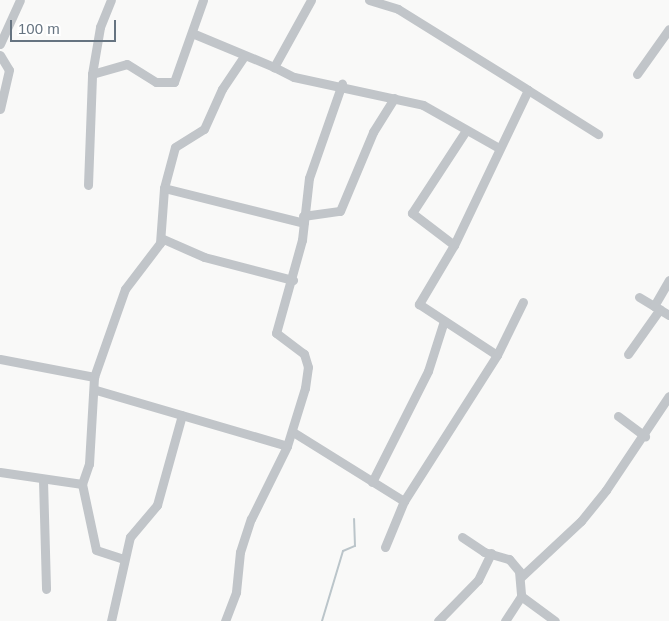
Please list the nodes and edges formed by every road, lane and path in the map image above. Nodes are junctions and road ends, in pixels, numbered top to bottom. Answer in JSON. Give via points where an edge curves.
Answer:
{"nodes":[{"id":1,"x":20,"y":0,"type":"edge"},
{"id":2,"x":111,"y":0,"type":"edge"},
{"id":3,"x":203,"y":0,"type":"edge"},
{"id":4,"x":311,"y":0,"type":"edge"},
{"id":5,"x":369,"y":0,"type":"edge"},
{"id":6,"x":399,"y":4,"type":"edge"},
{"id":7,"x":669,"y":29,"type":"edge"},
{"id":8,"x":192,"y":33,"type":"junction"},
{"id":9,"x":0,"y":44,"type":"edge"},
{"id":10,"x":0,"y":55,"type":"edge"},
{"id":11,"x":244,"y":56,"type":"junction"},
{"id":12,"x":274,"y":67,"type":"junction"},
{"id":13,"x":92,"y":74,"type":"junction"},
{"id":14,"x":637,"y":74,"type":"dead end"},
{"id":15,"x":342,"y":84,"type":"junction"},
{"id":16,"x":528,"y":90,"type":"junction"},
{"id":17,"x":394,"y":98,"type":"junction"},
{"id":18,"x":0,"y":109,"type":"edge"},
{"id":19,"x":465,"y":132,"type":"junction"},
{"id":20,"x":598,"y":134,"type":"dead end"},
{"id":21,"x":499,"y":148,"type":"junction"},
{"id":22,"x":88,"y":185,"type":"dead end"},
{"id":23,"x":164,"y":188,"type":"junction"},
{"id":24,"x":303,"y":219,"type":"junction"},
{"id":25,"x":161,"y":238,"type":"junction"},
{"id":26,"x":454,"y":245,"type":"junction"},
{"id":27,"x":293,"y":280,"type":"junction"},
{"id":28,"x":669,"y":280,"type":"edge"},
{"id":29,"x":639,"y":297,"type":"dead end"},
{"id":30,"x":523,"y":302,"type":"dead end"},
{"id":31,"x":657,"y":308,"type":"junction"},
{"id":32,"x":669,"y":314,"type":"edge"},
{"id":33,"x":444,"y":321,"type":"junction"},
{"id":34,"x":628,"y":354,"type":"dead end"},
{"id":35,"x":497,"y":355,"type":"junction"},
{"id":36,"x":0,"y":359,"type":"edge"},
{"id":37,"x":94,"y":377,"type":"junction"},
{"id":38,"x":96,"y":390,"type":"junction"},
{"id":39,"x":669,"y":396,"type":"edge"},
{"id":40,"x":182,"y":415,"type":"junction"},
{"id":41,"x":618,"y":416,"type":"dead end"},
{"id":42,"x":293,"y":432,"type":"junction"},
{"id":43,"x":645,"y":436,"type":"junction"},
{"id":44,"x":287,"y":446,"type":"junction"},
{"id":45,"x":0,"y":472,"type":"edge"},
{"id":46,"x":43,"y":480,"type":"junction"},
{"id":47,"x":372,"y":482,"type":"junction"},
{"id":48,"x":82,"y":484,"type":"junction"},
{"id":49,"x":404,"y":501,"type":"junction"},
{"id":50,"x":462,"y":537,"type":"dead end"},
{"id":51,"x":385,"y":547,"type":"dead end"},
{"id":52,"x":491,"y":553,"type":"junction"},
{"id":53,"x":124,"y":559,"type":"junction"},
{"id":54,"x":521,"y":577,"type":"junction"},
{"id":55,"x":46,"y":589,"type":"dead end"},
{"id":56,"x":521,"y":596,"type":"junction"},
{"id":57,"x":111,"y":621,"type":"edge"},
{"id":58,"x":225,"y":621,"type":"edge"},
{"id":59,"x":438,"y":621,"type":"edge"},
{"id":60,"x":505,"y":621,"type":"edge"},
{"id":61,"x":555,"y":621,"type":"edge"}],
"edges":[{"from":1,"to":9,"type":"street"},
{"from":2,"to":13,"type":"street","via":[[100,28]]},
{"from":3,"to":8,"type":"street"},
{"from":4,"to":12,"type":"street"},
{"from":5,"to":6,"type":"street"},
{"from":6,"to":16,"type":"street"},
{"from":7,"to":14,"type":"street"},
{"from":8,"to":11,"type":"street"},
{"from":8,"to":13,"type":"street","via":[[174,82],[156,82],[127,64]]},
{"from":10,"to":18,"type":"street","via":[[9,70]]},
{"from":11,"to":12,"type":"street"},
{"from":11,"to":23,"type":"street","via":[[222,89],[204,129],[177,143]]},
{"from":12,"to":15,"type":"street","via":[[294,77]]},
{"from":13,"to":22,"type":"street"},
{"from":15,"to":17,"type":"street"},
{"from":15,"to":24,"type":"street","via":[[309,178]]},
{"from":16,"to":20,"type":"street"},
{"from":16,"to":21,"type":"street"},
{"from":17,"to":19,"type":"street","via":[[424,105]]},
{"from":17,"to":24,"type":"street","via":[[373,132],[340,211]]},
{"from":19,"to":21,"type":"street"},
{"from":19,"to":26,"type":"street","via":[[415,202],[412,213]]},
{"from":21,"to":26,"type":"street"},
{"from":23,"to":24,"type":"street"},
{"from":23,"to":25,"type":"street"},
{"from":24,"to":27,"type":"street"},
{"from":25,"to":27,"type":"street","via":[[213,260]]},
{"from":25,"to":37,"type":"street","via":[[153,257],[125,289]]},
{"from":26,"to":33,"type":"street","via":[[419,304]]},
{"from":27,"to":42,"type":"street","via":[[276,333],[304,354],[308,367]]},
{"from":28,"to":31,"type":"street"},
{"from":29,"to":31,"type":"street"},
{"from":30,"to":35,"type":"street"},
{"from":31,"to":32,"type":"street"},
{"from":31,"to":34,"type":"street"},
{"from":33,"to":35,"type":"street"},
{"from":33,"to":47,"type":"street","via":[[428,370]]},
{"from":35,"to":49,"type":"street"},
{"from":36,"to":37,"type":"street"},
{"from":37,"to":38,"type":"street"},
{"from":38,"to":40,"type":"street"},
{"from":38,"to":48,"type":"street","via":[[89,464]]},
{"from":39,"to":43,"type":"street"},
{"from":40,"to":44,"type":"street"},
{"from":40,"to":53,"type":"street","via":[[157,505],[130,536]]},
{"from":41,"to":43,"type":"street"},
{"from":42,"to":44,"type":"street"},
{"from":42,"to":47,"type":"street"},
{"from":43,"to":54,"type":"street","via":[[581,520]]},
{"from":44,"to":58,"type":"street","via":[[251,519],[240,552],[236,592]]},
{"from":45,"to":46,"type":"street"},
{"from":46,"to":48,"type":"street"},
{"from":46,"to":55,"type":"street"},
{"from":47,"to":49,"type":"street"},
{"from":48,"to":53,"type":"street","via":[[96,550]]},
{"from":49,"to":51,"type":"street"},
{"from":50,"to":52,"type":"street"},
{"from":52,"to":54,"type":"street","via":[[509,558]]},
{"from":52,"to":59,"type":"street","via":[[478,580]]},
{"from":53,"to":57,"type":"street"},
{"from":54,"to":56,"type":"street"},
{"from":56,"to":60,"type":"street"},
{"from":56,"to":61,"type":"street"}]}
